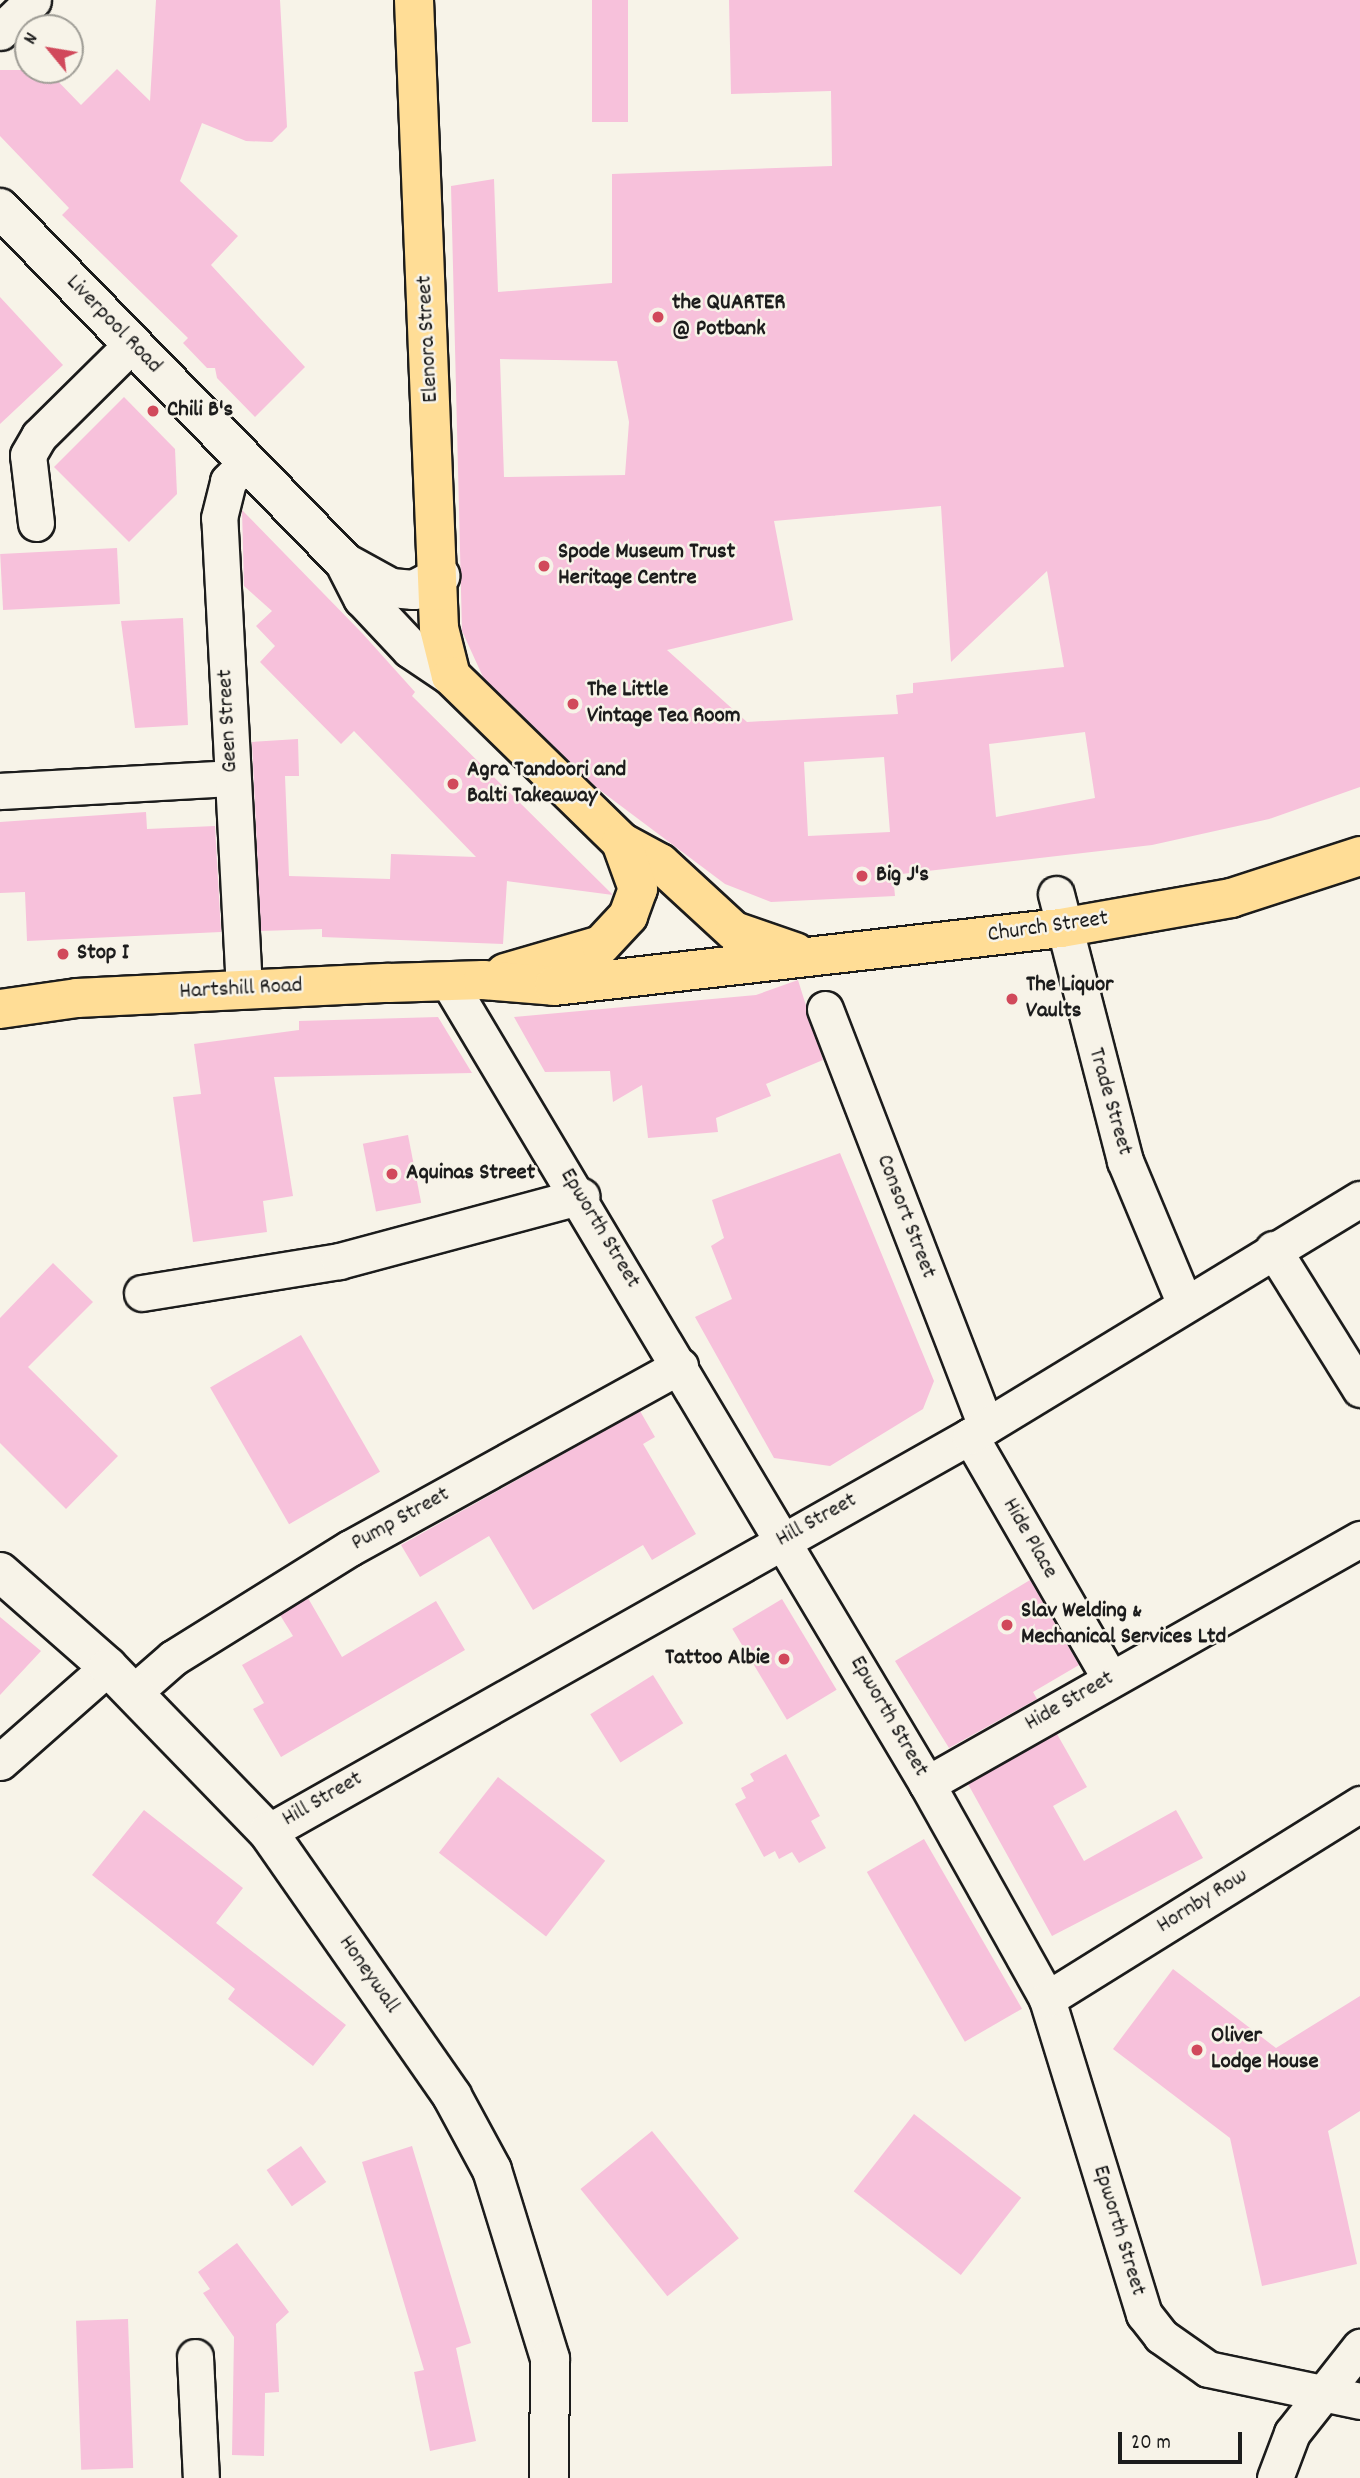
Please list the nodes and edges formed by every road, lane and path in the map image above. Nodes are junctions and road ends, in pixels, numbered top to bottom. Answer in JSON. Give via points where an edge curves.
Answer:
{"nodes":[{"id":1,"x":33,"y":0,"type":"edge"},
{"id":2,"x":414,"y":0,"type":"edge"},
{"id":3,"x":0,"y":32,"type":"edge"},
{"id":4,"x":0,"y":208,"type":"edge"},
{"id":5,"x":132,"y":344,"type":"junction"},
{"id":6,"x":247,"y":462,"type":"junction"},
{"id":7,"x":36,"y":523,"type":"dead end"},
{"id":8,"x":344,"y":562,"type":"junction"},
{"id":9,"x":440,"y":576,"type":"junction"},
{"id":10,"x":451,"y":676,"type":"junction"},
{"id":11,"x":232,"y":778,"type":"junction"},
{"id":12,"x":0,"y":791,"type":"edge"},
{"id":13,"x":621,"y":842,"type":"junction"},
{"id":14,"x":1360,"y":856,"type":"edge"},
{"id":15,"x":1059,"y":911,"type":"junction"},
{"id":16,"x":734,"y":931,"type":"joint"},
{"id":17,"x":601,"y":946,"type":"joint"},
{"id":18,"x":803,"y":956,"type":"junction"},
{"id":19,"x":465,"y":980,"type":"junction"},
{"id":20,"x":244,"y":989,"type":"junction"},
{"id":21,"x":0,"y":1009,"type":"edge"},
{"id":22,"x":825,"y":1009,"type":"dead end"},
{"id":23,"x":581,"y":1196,"type":"junction"},
{"id":24,"x":1360,"y":1199,"type":"edge"},
{"id":25,"x":1273,"y":1250,"type":"junction"},
{"id":26,"x":142,"y":1293,"type":"dead end"},
{"id":27,"x":1184,"y":1302,"type":"junction"},
{"id":28,"x":680,"y":1366,"type":"junction"},
{"id":29,"x":1360,"y":1390,"type":"edge"},
{"id":30,"x":978,"y":1431,"type":"junction"},
{"id":31,"x":783,"y":1539,"type":"junction"},
{"id":32,"x":1360,"y":1539,"type":"edge"},
{"id":33,"x":0,"y":1573,"type":"edge"},
{"id":34,"x":1110,"y":1678,"type":"junction"},
{"id":35,"x":121,"y":1680,"type":"junction"},
{"id":36,"x":0,"y":1762,"type":"edge"},
{"id":37,"x":927,"y":1784,"type":"junction"},
{"id":38,"x":1360,"y":1804,"type":"edge"},
{"id":39,"x":268,"y":1832,"type":"junction"},
{"id":40,"x":1047,"y":1999,"type":"junction"},
{"id":41,"x":1360,"y":2347,"type":"edge"},
{"id":42,"x":195,"y":2357,"type":"dead end"},
{"id":43,"x":1324,"y":2394,"type":"junction"},
{"id":44,"x":1360,"y":2401,"type":"edge"},
{"id":45,"x":201,"y":2478,"type":"edge"},
{"id":46,"x":549,"y":2478,"type":"edge"},
{"id":47,"x":1275,"y":2478,"type":"edge"}],
"edges":[{"from":1,"to":3,"type":"street"},
{"from":2,"to":9,"type":"main road","name":"Elenora Street"},
{"from":4,"to":5,"type":"street","name":"Liverpool Road"},
{"from":5,"to":6,"type":"street","name":"Liverpool Road"},
{"from":5,"to":7,"type":"street","via":[[39,436],[27,455]]},
{"from":6,"to":8,"type":"street","name":"Liverpool Road"},
{"from":6,"to":11,"type":"street","name":"Geen Street","via":[[228,481],[219,518]]},
{"from":8,"to":9,"type":"street","name":"Liverpool Road","via":[[391,588],[414,590]]},
{"from":8,"to":10,"type":"street","name":"Liverpool Road","via":[[363,597],[411,649]]},
{"from":9,"to":10,"type":"main road","name":"Elenora Street","via":[[439,628]]},
{"from":10,"to":13,"type":"main road","name":"Liverpool Road"},
{"from":11,"to":12,"type":"street"},
{"from":11,"to":20,"type":"street","name":"Geen Street"},
{"from":13,"to":16,"type":"main road","name":"Liverpool Road","via":[[660,863]]},
{"from":13,"to":17,"type":"main road","name":"Liverpool Road","via":[[638,889],[628,916]]},
{"from":14,"to":15,"type":"main road","name":"Church Street","via":[[1231,898]]},
{"from":15,"to":18,"type":"main road","name":"Church Street"},
{"from":15,"to":27,"type":"street","name":"Trade Street","via":[[1125,1161]]},
{"from":16,"to":18,"type":"main road","name":"Church Street"},
{"from":17,"to":19,"type":"main road","name":"Hartshill Road"},
{"from":18,"to":19,"type":"main road","name":"Hartshill Road","via":[[554,986]]},
{"from":19,"to":20,"type":"main road","name":"Hartshill Road"},
{"from":19,"to":23,"type":"street","name":"Epworth Street"},
{"from":20,"to":21,"type":"main road","name":"Hartshill Road","via":[[77,998]]},
{"from":22,"to":30,"type":"street","name":"Consort Street"},
{"from":23,"to":26,"type":"street","via":[[339,1261]]},
{"from":23,"to":28,"type":"street","name":"Epworth Street"},
{"from":24,"to":25,"type":"street","name":"Hill Street"},
{"from":25,"to":27,"type":"street","name":"Hill Street"},
{"from":25,"to":29,"type":"street"},
{"from":27,"to":30,"type":"street","name":"Hill Street"},
{"from":28,"to":31,"type":"street","name":"Epworth Street"},
{"from":28,"to":35,"type":"street","name":"Pump Street","via":[[351,1548],[173,1658]]},
{"from":30,"to":31,"type":"street","name":"Hill Street"},
{"from":30,"to":34,"type":"street","name":"Hide Place"},
{"from":31,"to":37,"type":"street","name":"Epworth Street"},
{"from":31,"to":39,"type":"street","name":"Hill Street"},
{"from":32,"to":34,"type":"street","name":"Hide Street"},
{"from":33,"to":35,"type":"street","name":"Honeywall"},
{"from":34,"to":37,"type":"street","name":"Hide Street"},
{"from":35,"to":36,"type":"street","name":"Pump Street"},
{"from":35,"to":39,"type":"street","name":"Honeywall"},
{"from":37,"to":40,"type":"street","name":"Epworth Street"},
{"from":38,"to":40,"type":"street","name":"Hornby Row"},
{"from":39,"to":46,"type":"street","name":"Honeywall","via":[[452,2096],[492,2169],[550,2359]]},
{"from":40,"to":43,"type":"street","name":"Epworth Street","via":[[1144,2314],[1208,2369]]},
{"from":41,"to":43,"type":"street"},
{"from":42,"to":45,"type":"street"},
{"from":43,"to":44,"type":"street","name":"Epworth Street"},
{"from":43,"to":47,"type":"street","via":[[1292,2432]]}]}
